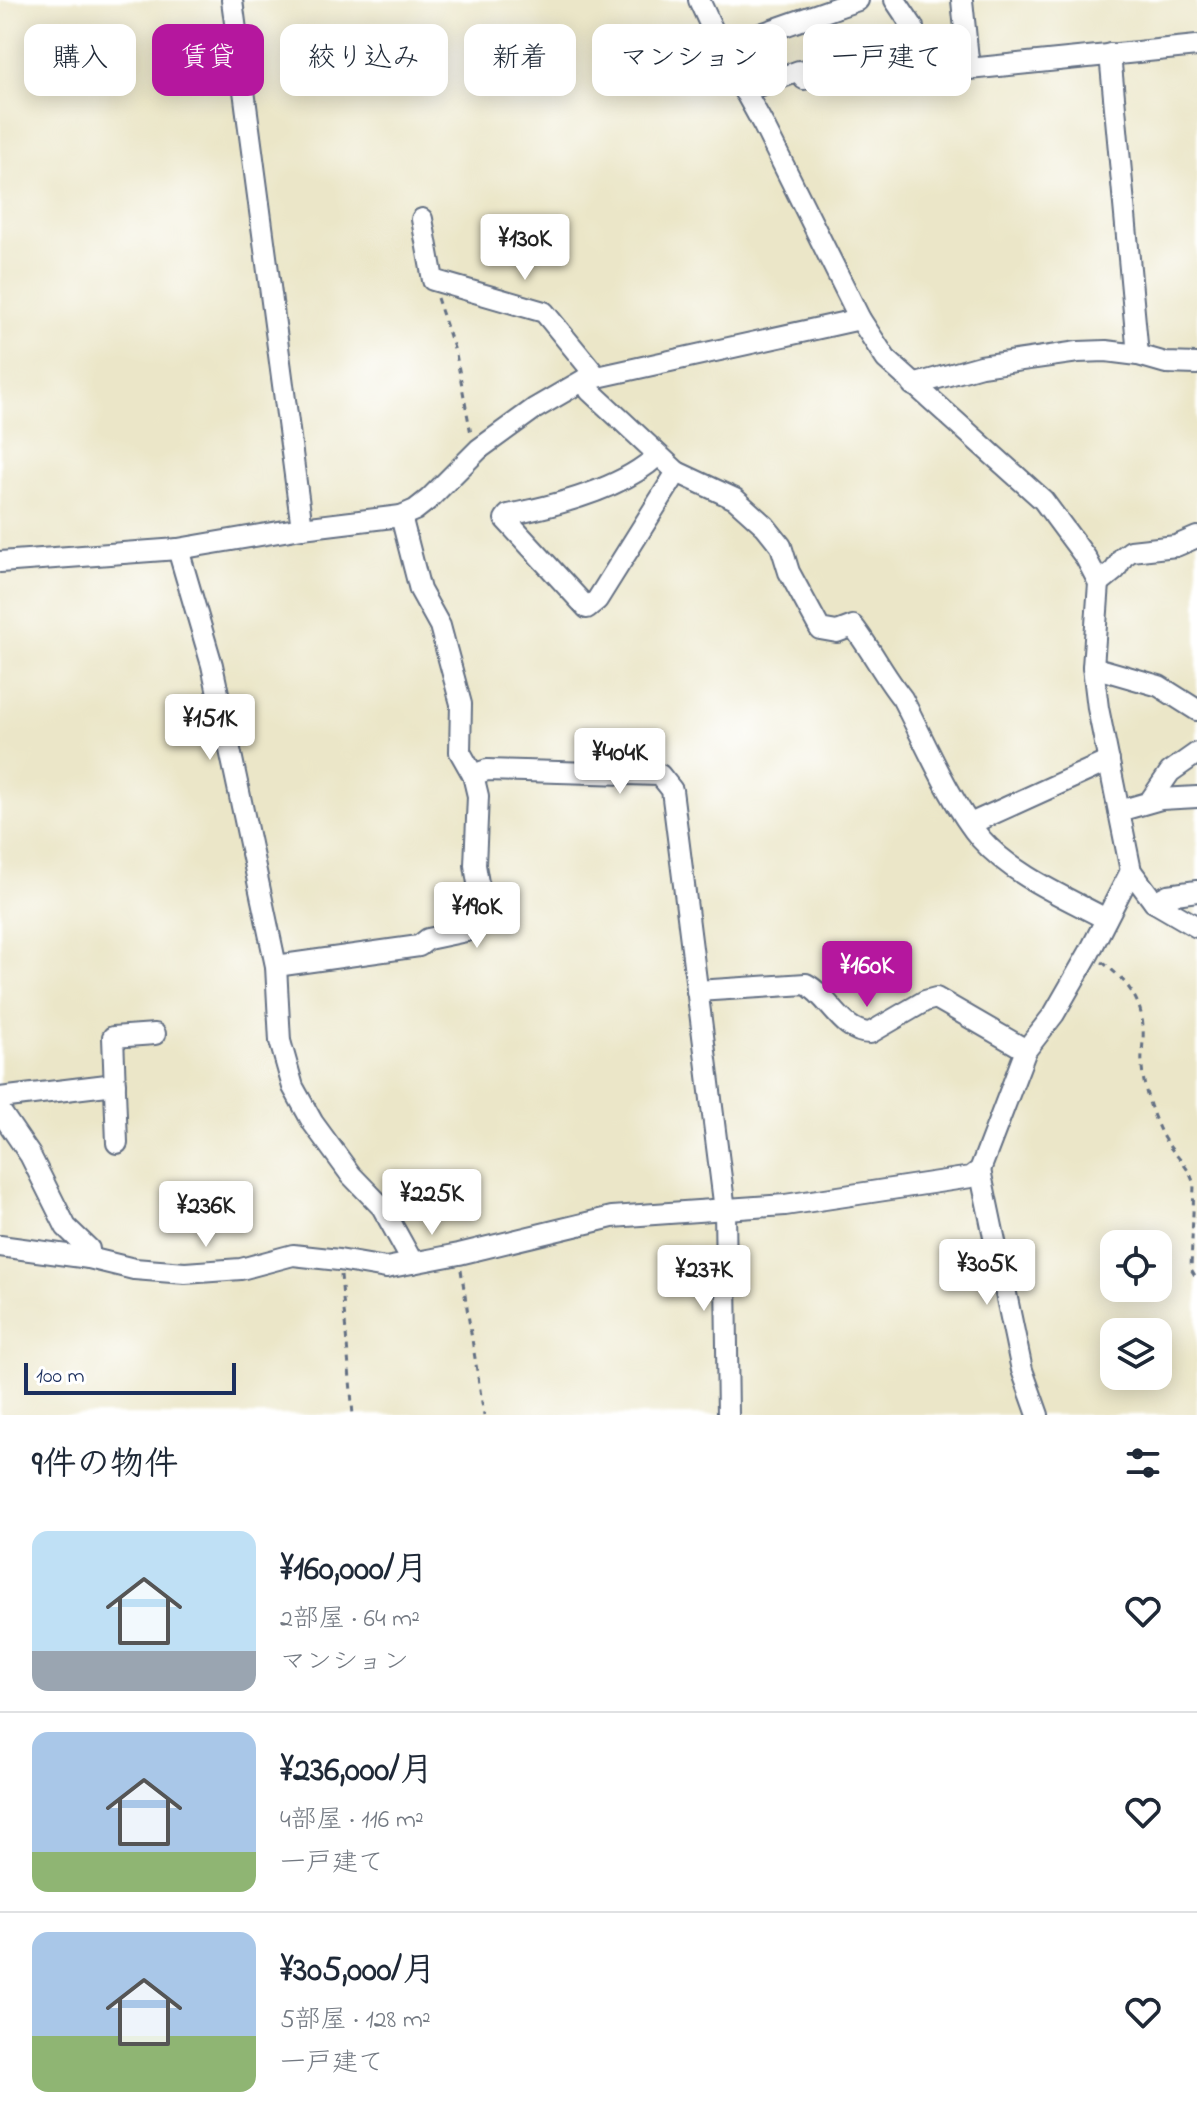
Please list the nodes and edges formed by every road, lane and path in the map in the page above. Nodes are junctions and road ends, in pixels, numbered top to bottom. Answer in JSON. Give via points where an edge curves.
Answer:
{"nodes":[{"id":1,"x":232,"y":0,"type":"edge"},
{"id":2,"x":699,"y":0,"type":"edge"},
{"id":3,"x":858,"y":0,"type":"edge"},
{"id":4,"x":895,"y":0,"type":"edge"},
{"id":5,"x":962,"y":0,"type":"edge"},
{"id":6,"x":710,"y":24,"type":"edge"},
{"id":7,"x":787,"y":25,"type":"edge"},
{"id":8,"x":1197,"y":46,"type":"edge"},
{"id":9,"x":1110,"y":54,"type":"junction"},
{"id":10,"x":787,"y":75,"type":"edge"},
{"id":11,"x":747,"y":96,"type":"edge"},
{"id":12,"x":422,"y":219,"type":"dead end"},
{"id":13,"x":433,"y":280,"type":"junction"},
{"id":14,"x":860,"y":319,"type":"junction"},
{"id":15,"x":1138,"y":355,"type":"junction"},
{"id":16,"x":1197,"y":364,"type":"edge"},
{"id":17,"x":590,"y":378,"type":"junction"},
{"id":18,"x":913,"y":385,"type":"junction"},
{"id":19,"x":474,"y":454,"type":"junction"},
{"id":20,"x":657,"y":456,"type":"junction"},
{"id":21,"x":677,"y":472,"type":"junction"},
{"id":22,"x":401,"y":516,"type":"junction"},
{"id":23,"x":302,"y":528,"type":"junction"},
{"id":24,"x":1197,"y":537,"type":"edge"},
{"id":25,"x":178,"y":549,"type":"junction"},
{"id":26,"x":0,"y":562,"type":"edge"},
{"id":27,"x":1099,"y":583,"type":"junction"},
{"id":28,"x":1093,"y":667,"type":"junction"},
{"id":29,"x":1197,"y":710,"type":"edge"},
{"id":30,"x":1197,"y":753,"type":"edge"},
{"id":31,"x":1109,"y":761,"type":"junction"},
{"id":32,"x":473,"y":775,"type":"junction"},
{"id":33,"x":1197,"y":797,"type":"edge"},
{"id":34,"x":1150,"y":801,"type":"junction"},
{"id":35,"x":1119,"y":811,"type":"junction"},
{"id":36,"x":970,"y":824,"type":"junction"},
{"id":37,"x":1131,"y":871,"type":"junction"},
{"id":38,"x":1197,"y":891,"type":"edge"},
{"id":39,"x":1154,"y":902,"type":"junction"},
{"id":40,"x":1106,"y":919,"type":"junction"},
{"id":41,"x":1197,"y":927,"type":"edge"},
{"id":42,"x":1089,"y":953,"type":"junction"},
{"id":43,"x":276,"y":966,"type":"junction"},
{"id":44,"x":697,"y":991,"type":"junction"},
{"id":45,"x":155,"y":1034,"type":"dead end"},
{"id":46,"x":1026,"y":1050,"type":"junction"},
{"id":47,"x":115,"y":1084,"type":"junction"},
{"id":48,"x":0,"y":1098,"type":"edge"},
{"id":49,"x":0,"y":1111,"type":"edge"},
{"id":50,"x":117,"y":1143,"type":"dead end"},
{"id":51,"x":980,"y":1170,"type":"junction"},
{"id":52,"x":725,"y":1210,"type":"junction"},
{"id":53,"x":0,"y":1246,"type":"edge"},
{"id":54,"x":459,"y":1254,"type":"junction"},
{"id":55,"x":89,"y":1258,"type":"junction"},
{"id":56,"x":339,"y":1260,"type":"junction"},
{"id":57,"x":413,"y":1263,"type":"junction"},
{"id":58,"x":1197,"y":1279,"type":"edge"},
{"id":59,"x":353,"y":1415,"type":"edge"},
{"id":60,"x":484,"y":1415,"type":"edge"},
{"id":61,"x":728,"y":1415,"type":"edge"},
{"id":62,"x":1038,"y":1415,"type":"edge"}],
"edges":[{"from":1,"to":23,"type":"street"},
{"from":2,"to":6,"type":"street"},
{"from":3,"to":7,"type":"street"},
{"from":4,"to":10,"type":"street","via":[[913,27],[911,40],[804,79],[799,71]]},
{"from":5,"to":9,"type":"street","via":[[969,69]]},
{"from":8,"to":9,"type":"street"},
{"from":9,"to":15,"type":"street"},
{"from":11,"to":14,"type":"street"},
{"from":12,"to":13,"type":"street"},
{"from":13,"to":17,"type":"street","via":[[544,312]]},
{"from":13,"to":19,"type":"path","via":[[456,354]]},
{"from":14,"to":17,"type":"street"},
{"from":14,"to":18,"type":"street","via":[[886,359]]},
{"from":15,"to":16,"type":"street"},
{"from":15,"to":18,"type":"street","via":[[1078,352],[981,366]]},
{"from":17,"to":19,"type":"street","via":[[534,409]]},
{"from":17,"to":20,"type":"street","via":[[590,391]]},
{"from":18,"to":27,"type":"street","via":[[1043,500]]},
{"from":19,"to":22,"type":"street","via":[[429,499]]},
{"from":20,"to":21,"type":"street"},
{"from":20,"to":21,"type":"street","via":[[617,481],[505,519],[587,608]]},
{"from":21,"to":36,"type":"street","via":[[735,499],[765,526],[781,546],[820,629],[837,632],[853,626],[902,698]]},
{"from":22,"to":23,"type":"street"},
{"from":22,"to":32,"type":"street","via":[[420,590],[440,626],[461,704],[460,752]]},
{"from":23,"to":25,"type":"street"},
{"from":24,"to":27,"type":"street","via":[[1176,546],[1131,551]]},
{"from":25,"to":26,"type":"street"},
{"from":25,"to":43,"type":"street","via":[[212,665]]},
{"from":27,"to":28,"type":"street"},
{"from":28,"to":29,"type":"street","via":[[1159,686]]},
{"from":28,"to":31,"type":"street"},
{"from":30,"to":34,"type":"street","via":[[1170,772]]},
{"from":31,"to":35,"type":"street"},
{"from":31,"to":36,"type":"street"},
{"from":32,"to":43,"type":"street","via":[[478,796],[475,865],[491,911],[489,920],[419,946]]},
{"from":32,"to":44,"type":"street","via":[[487,770],[660,775],[672,790]]},
{"from":33,"to":34,"type":"street"},
{"from":34,"to":35,"type":"street"},
{"from":35,"to":37,"type":"street"},
{"from":36,"to":40,"type":"street","via":[[1024,875]]},
{"from":37,"to":39,"type":"street"},
{"from":37,"to":40,"type":"street"},
{"from":38,"to":39,"type":"street"},
{"from":39,"to":41,"type":"street"},
{"from":40,"to":42,"type":"street"},
{"from":42,"to":46,"type":"street"},
{"from":42,"to":58,"type":"path","via":[[1136,995],[1142,1067],[1160,1132],[1191,1172],[1194,1185],[1191,1269]]},
{"from":43,"to":57,"type":"street","via":[[280,1041],[293,1087],[351,1175],[382,1207]]},
{"from":44,"to":46,"type":"street","via":[[806,984],[861,1033],[936,998]]},
{"from":44,"to":52,"type":"street"},
{"from":45,"to":47,"type":"street","via":[[113,1037]]},
{"from":46,"to":51,"type":"street"},
{"from":47,"to":48,"type":"street"},
{"from":47,"to":50,"type":"street"},
{"from":49,"to":55,"type":"street","via":[[30,1155],[66,1227],[89,1249]]},
{"from":51,"to":52,"type":"street","via":[[971,1177]]},
{"from":51,"to":62,"type":"street","via":[[1022,1370]]},
{"from":52,"to":54,"type":"street","via":[[612,1217]]},
{"from":52,"to":61,"type":"street"},
{"from":53,"to":55,"type":"street"},
{"from":54,"to":57,"type":"street"},
{"from":54,"to":60,"type":"path"},
{"from":55,"to":56,"type":"street","via":[[185,1273],[241,1269],[293,1255]]},
{"from":56,"to":57,"type":"street","via":[[386,1268]]},
{"from":56,"to":59,"type":"path"}]}
